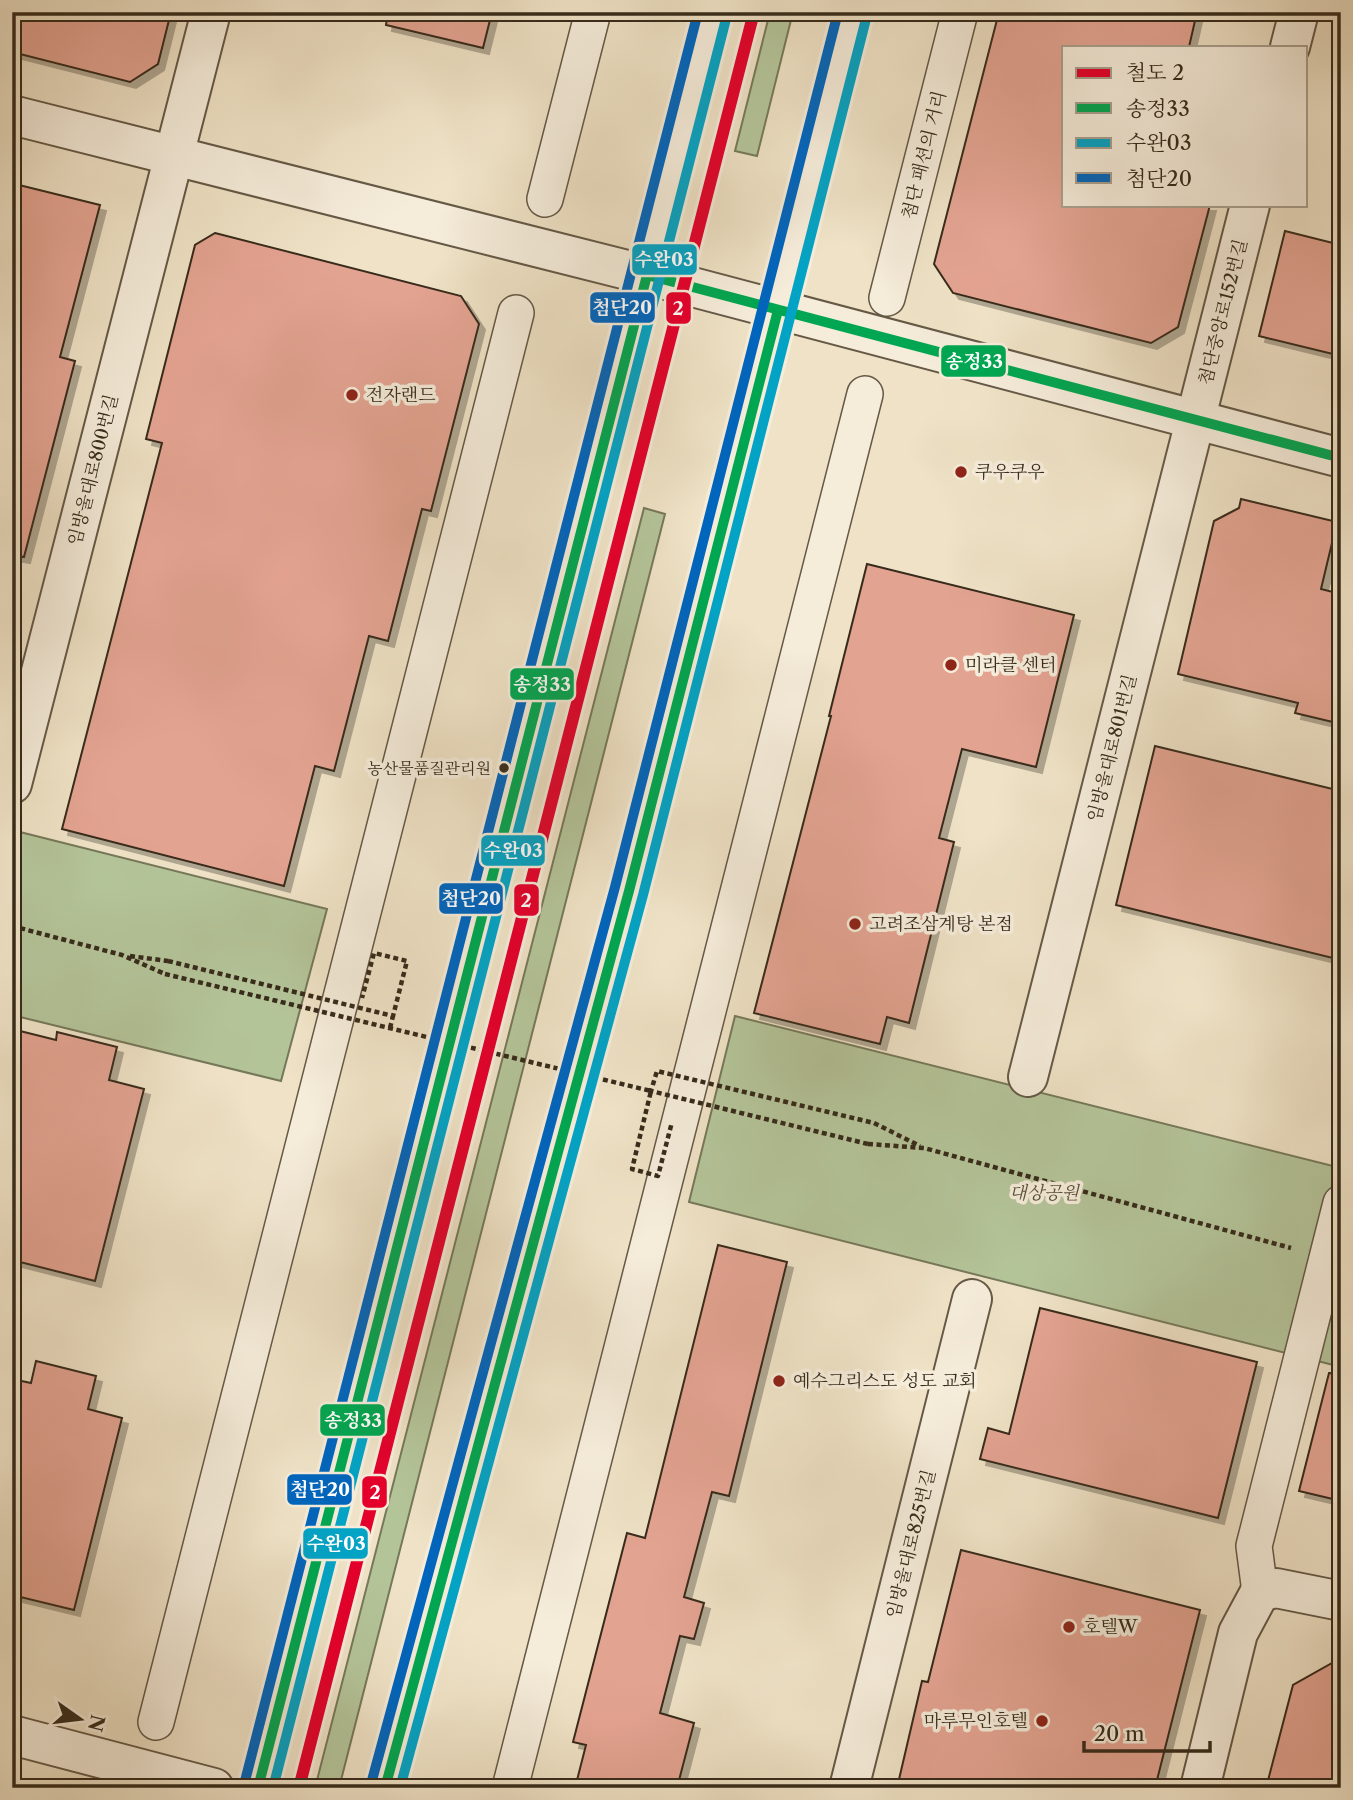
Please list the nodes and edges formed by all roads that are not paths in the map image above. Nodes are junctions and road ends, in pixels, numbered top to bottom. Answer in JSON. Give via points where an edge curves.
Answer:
{"nodes":[{"id":1,"x":211,"y":12,"type":"edge"},
{"id":2,"x":593,"y":12,"type":"edge"},
{"id":3,"x":713,"y":12,"type":"edge"},
{"id":4,"x":853,"y":12,"type":"edge"},
{"id":5,"x":960,"y":12,"type":"edge"},
{"id":6,"x":1299,"y":12,"type":"edge"},
{"id":7,"x":1290,"y":46,"type":"edge"},
{"id":8,"x":12,"y":116,"type":"edge"},
{"id":9,"x":174,"y":156,"type":"junction"},
{"id":10,"x":545,"y":199,"type":"dead end"},
{"id":11,"x":1250,"y":206,"type":"edge"},
{"id":12,"x":647,"y":275,"type":"junction"},
{"id":13,"x":887,"y":298,"type":"dead end"},
{"id":14,"x":778,"y":310,"type":"junction"},
{"id":15,"x":516,"y":313,"type":"dead end"},
{"id":16,"x":865,"y":394,"type":"dead end"},
{"id":17,"x":1195,"y":419,"type":"junction"},
{"id":18,"x":1341,"y":458,"type":"edge"},
{"id":19,"x":12,"y":784,"type":"edge"},
{"id":20,"x":1028,"y":1077,"type":"dead end"},
{"id":21,"x":1341,"y":1203,"type":"edge"},
{"id":22,"x":972,"y":1300,"type":"dead end"},
{"id":23,"x":1260,"y":1592,"type":"junction"},
{"id":24,"x":1341,"y":1601,"type":"edge"},
{"id":25,"x":156,"y":1722,"type":"dead end"},
{"id":26,"x":12,"y":1735,"type":"edge"},
{"id":27,"x":214,"y":1788,"type":"edge"},
{"id":28,"x":258,"y":1788,"type":"edge"},
{"id":29,"x":384,"y":1788,"type":"edge"},
{"id":30,"x":510,"y":1788,"type":"edge"},
{"id":31,"x":849,"y":1788,"type":"edge"},
{"id":32,"x":1200,"y":1788,"type":"edge"}],
"edges":[{"from":1,"to":9,"type":"street","name":"임방울대로800번길"},
{"from":2,"to":10,"type":"street"},
{"from":3,"to":12,"type":"street"},
{"from":4,"to":14,"type":"street"},
{"from":5,"to":13,"type":"street","name":"첨단 패션의 거리"},
{"from":6,"to":7,"type":"street"},
{"from":8,"to":9,"type":"street"},
{"from":9,"to":12,"type":"street"},
{"from":9,"to":19,"type":"street","name":"임방울대로800번길"},
{"from":11,"to":17,"type":"street","name":"첨단중앙로152번길"},
{"from":12,"to":14,"type":"street"},
{"from":12,"to":28,"type":"street"},
{"from":14,"to":17,"type":"street"},
{"from":14,"to":29,"type":"street","via":[[626,904]]},
{"from":15,"to":25,"type":"street"},
{"from":16,"to":30,"type":"street"},
{"from":17,"to":18,"type":"street"},
{"from":17,"to":20,"type":"street","name":"임방울대로801번길"},
{"from":21,"to":23,"type":"street","via":[[1254,1546]]},
{"from":22,"to":31,"type":"street","name":"임방울대로825번길"},
{"from":23,"to":24,"type":"street","via":[[1276,1588]]},
{"from":23,"to":32,"type":"street","via":[[1238,1633]]},
{"from":26,"to":27,"type":"street"}]}
